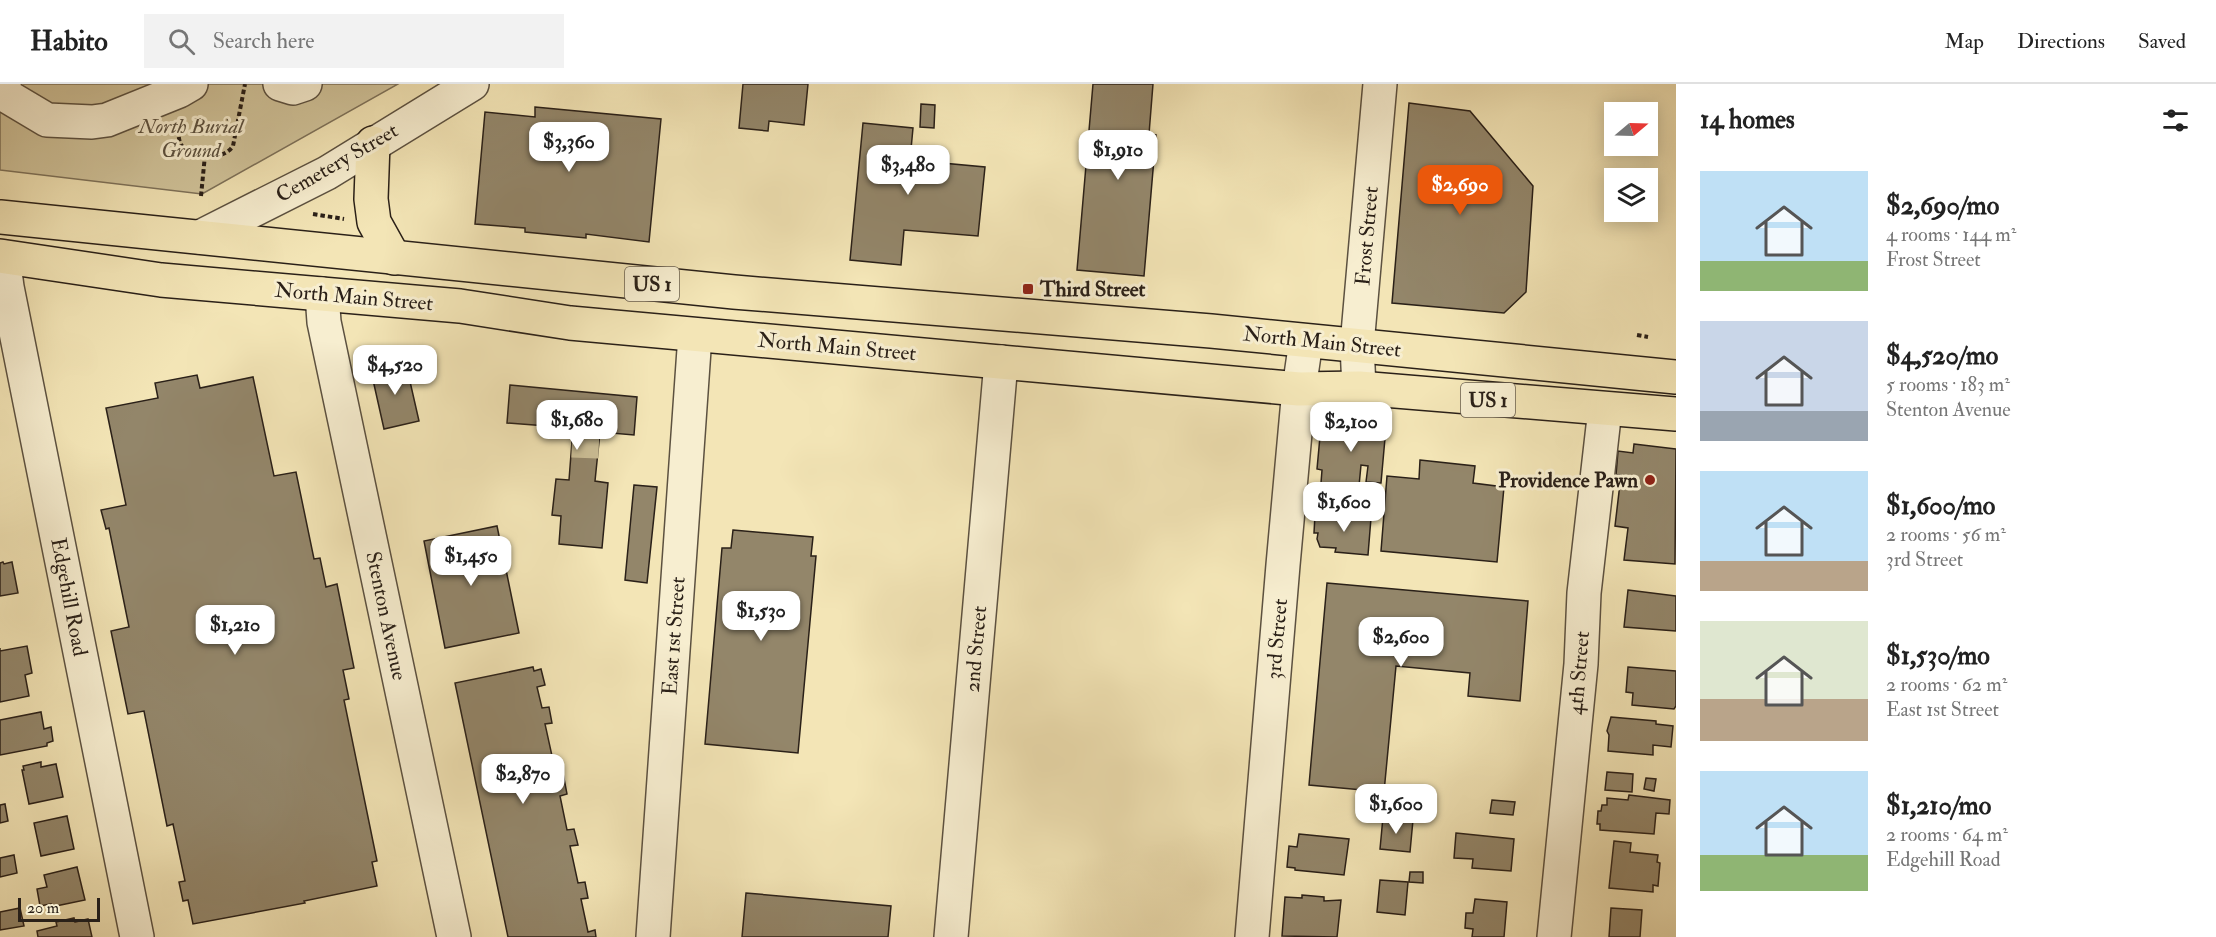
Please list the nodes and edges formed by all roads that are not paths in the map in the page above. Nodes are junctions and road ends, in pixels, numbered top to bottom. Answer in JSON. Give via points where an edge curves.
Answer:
{"nodes":[{"id":1,"x":4,"y":84,"type":"edge"},
{"id":2,"x":191,"y":84,"type":"edge"},
{"id":3,"x":280,"y":84,"type":"edge"},
{"id":4,"x":305,"y":84,"type":"edge"},
{"id":5,"x":472,"y":84,"type":"edge"},
{"id":6,"x":1380,"y":84,"type":"edge"},
{"id":7,"x":373,"y":143,"type":"junction"},
{"id":8,"x":0,"y":217,"type":"edge"},
{"id":9,"x":200,"y":237,"type":"junction"},
{"id":10,"x":2,"y":257,"type":"edge"},
{"id":11,"x":394,"y":258,"type":"junction"},
{"id":12,"x":580,"y":277,"type":"junction"},
{"id":13,"x":322,"y":294,"type":"junction"},
{"id":14,"x":570,"y":323,"type":"junction"},
{"id":15,"x":695,"y":335,"type":"junction"},
{"id":16,"x":1306,"y":341,"type":"junction"},
{"id":17,"x":1357,"y":345,"type":"junction"},
{"id":18,"x":1001,"y":362,"type":"junction"},
{"id":19,"x":1676,"y":376,"type":"edge"},
{"id":20,"x":1359,"y":388,"type":"junction"},
{"id":21,"x":1299,"y":389,"type":"junction"},
{"id":22,"x":1605,"y":409,"type":"junction"},
{"id":23,"x":1676,"y":414,"type":"edge"},
{"id":24,"x":137,"y":937,"type":"edge"},
{"id":25,"x":454,"y":937,"type":"edge"},
{"id":26,"x":653,"y":937,"type":"edge"},
{"id":27,"x":951,"y":937,"type":"edge"},
{"id":28,"x":1252,"y":937,"type":"edge"},
{"id":29,"x":1554,"y":937,"type":"edge"}],
"edges":[{"from":1,"to":2,"type":"street","via":[[5,95],[47,120],[92,122],[107,120]]},
{"from":3,"to":4,"type":"street","via":[[293,88]]},
{"from":5,"to":7,"type":"street","name":"Cemetery Street"},
{"from":6,"to":17,"type":"street","name":"Frost Street"},
{"from":7,"to":9,"type":"street","name":"Cemetery Street","via":[[327,173]]},
{"from":7,"to":11,"type":"main road","via":[[374,222]]},
{"from":8,"to":9,"type":"main road","name":"North Main Street","number":"US 1"},
{"from":9,"to":11,"type":"main road","name":"North Main Street","number":"US 1"},
{"from":10,"to":13,"type":"main road","name":"North Main Street","number":"US 1","via":[[161,280]]},
{"from":10,"to":24,"type":"street","name":"Edgehill Road"},
{"from":11,"to":12,"type":"main road","name":"North Main Street","number":"US 1"},
{"from":12,"to":14,"type":"main road"},
{"from":12,"to":16,"type":"main road","name":"North Main Street","number":"US 1"},
{"from":13,"to":14,"type":"main road","name":"North Main Street","number":"US 1","via":[[460,306]]},
{"from":13,"to":25,"type":"street","name":"Stenton Avenue","via":[[327,334]]},
{"from":14,"to":15,"type":"main road","name":"North Main Street","number":"US 1"},
{"from":15,"to":18,"type":"main road","name":"North Main Street","number":"US 1"},
{"from":15,"to":26,"type":"street","name":"East 1st Street"},
{"from":16,"to":17,"type":"main road","name":"North Main Street","number":"US 1"},
{"from":16,"to":21,"type":"street","name":"3rd Street"},
{"from":17,"to":19,"type":"main road","name":"North Main Street","number":"US 1","via":[[1640,351]]},
{"from":17,"to":20,"type":"street","name":"Frost Street"},
{"from":18,"to":21,"type":"main road","name":"North Main Street","number":"US 1"},
{"from":18,"to":27,"type":"street","name":"2nd Street"},
{"from":20,"to":21,"type":"main road","name":"North Main Street","number":"US 1"},
{"from":20,"to":22,"type":"main road","name":"North Main Street","number":"US 1"},
{"from":21,"to":28,"type":"street","name":"3rd Street"},
{"from":22,"to":23,"type":"main road","name":"North Main Street","number":"US 1"},
{"from":22,"to":29,"type":"street","name":"4th Street","via":[[1584,593],[1581,664]]}]}
